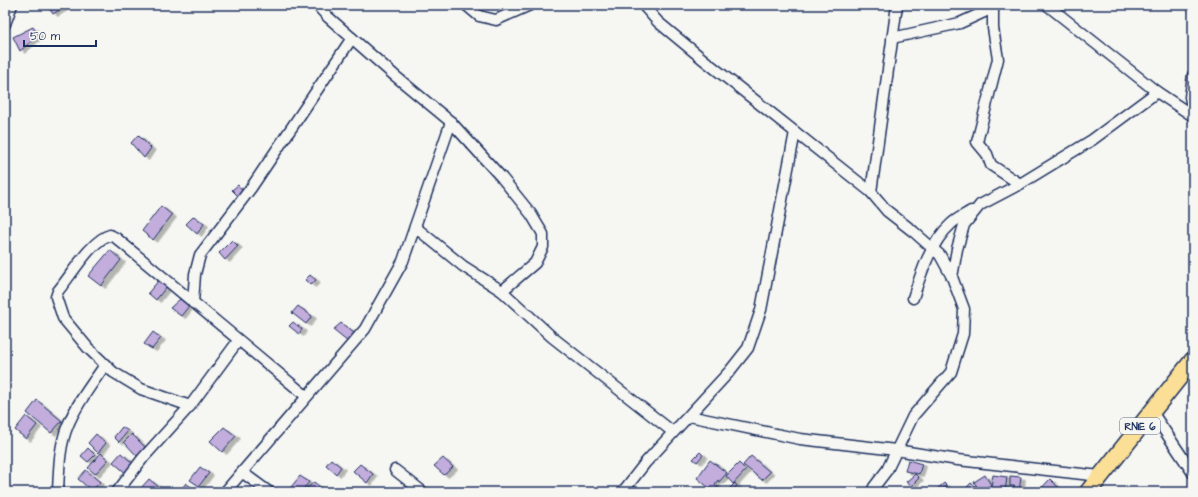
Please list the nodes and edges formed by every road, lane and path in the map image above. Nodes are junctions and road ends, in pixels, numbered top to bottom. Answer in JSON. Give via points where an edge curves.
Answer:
{"nodes":[{"id":1,"x":12,"y":5,"type":"edge"},
{"id":2,"x":318,"y":5,"type":"edge"},
{"id":3,"x":466,"y":5,"type":"edge"},
{"id":4,"x":530,"y":5,"type":"edge"},
{"id":5,"x":643,"y":5,"type":"edge"},
{"id":6,"x":897,"y":5,"type":"edge"},
{"id":7,"x":1046,"y":5,"type":"edge"},
{"id":8,"x":994,"y":6,"type":"edge"},
{"id":9,"x":5,"y":24,"type":"edge"},
{"id":10,"x":352,"y":38,"type":"junction"},
{"id":11,"x":892,"y":38,"type":"junction"},
{"id":12,"x":1193,"y":75,"type":"edge"},
{"id":13,"x":1192,"y":88,"type":"edge"},
{"id":14,"x":1157,"y":92,"type":"junction"},
{"id":15,"x":1193,"y":111,"type":"edge"},
{"id":16,"x":1193,"y":116,"type":"edge"},
{"id":17,"x":451,"y":122,"type":"junction"},
{"id":18,"x":795,"y":132,"type":"junction"},
{"id":19,"x":1020,"y":184,"type":"junction"},
{"id":20,"x":871,"y":192,"type":"junction"},
{"id":21,"x":980,"y":205,"type":"junction"},
{"id":22,"x":415,"y":227,"type":"junction"},
{"id":23,"x":933,"y":249,"type":"junction"},
{"id":24,"x":952,"y":277,"type":"junction"},
{"id":25,"x":502,"y":291,"type":"junction"},
{"id":26,"x":913,"y":298,"type":"dead end"},
{"id":27,"x":193,"y":303,"type":"junction"},
{"id":28,"x":238,"y":341,"type":"junction"},
{"id":29,"x":1193,"y":360,"type":"edge"},
{"id":30,"x":105,"y":365,"type":"junction"},
{"id":31,"x":306,"y":396,"type":"junction"},
{"id":32,"x":190,"y":406,"type":"junction"},
{"id":33,"x":1152,"y":412,"type":"junction"},
{"id":34,"x":689,"y":416,"type":"junction"},
{"id":35,"x":673,"y":432,"type":"junction"},
{"id":36,"x":896,"y":450,"type":"junction"},
{"id":37,"x":395,"y":470,"type":"dead end"},
{"id":38,"x":1193,"y":472,"type":"edge"},
{"id":39,"x":243,"y":473,"type":"junction"},
{"id":40,"x":1100,"y":476,"type":"junction"},
{"id":41,"x":870,"y":490,"type":"edge"},
{"id":42,"x":625,"y":491,"type":"edge"},
{"id":43,"x":58,"y":492,"type":"edge"},
{"id":44,"x":117,"y":492,"type":"edge"},
{"id":45,"x":225,"y":492,"type":"edge"},
{"id":46,"x":269,"y":492,"type":"edge"},
{"id":47,"x":423,"y":492,"type":"edge"},
{"id":48,"x":1088,"y":492,"type":"edge"}],
"edges":[{"from":1,"to":9,"type":"street"},
{"from":2,"to":10,"type":"street"},
{"from":3,"to":4,"type":"street","via":[[479,16],[496,20]]},
{"from":5,"to":18,"type":"street","via":[[658,22]]},
{"from":6,"to":11,"type":"street"},
{"from":7,"to":14,"type":"street"},
{"from":8,"to":11,"type":"street","via":[[960,23]]},
{"from":8,"to":19,"type":"street","via":[[993,28],[998,59],[978,142],[991,165]]},
{"from":10,"to":17,"type":"street"},
{"from":10,"to":27,"type":"street","via":[[251,188],[200,255],[195,274]]},
{"from":11,"to":20,"type":"street"},
{"from":12,"to":13,"type":"street"},
{"from":13,"to":15,"type":"street","via":[[1190,97]]},
{"from":14,"to":16,"type":"street"},
{"from":14,"to":19,"type":"street","via":[[1092,140]]},
{"from":17,"to":22,"type":"street"},
{"from":17,"to":25,"type":"street","via":[[502,178],[544,234],[543,247],[535,263]]},
{"from":18,"to":20,"type":"street"},
{"from":18,"to":34,"type":"street","via":[[761,310],[748,348]]},
{"from":19,"to":21,"type":"street"},
{"from":20,"to":23,"type":"street","via":[[887,211]]},
{"from":21,"to":23,"type":"street","via":[[951,224]]},
{"from":21,"to":24,"type":"street","via":[[964,224]]},
{"from":22,"to":25,"type":"street","via":[[463,266]]},
{"from":22,"to":31,"type":"street","via":[[403,261],[365,329]]},
{"from":23,"to":24,"type":"street","via":[[940,255]]},
{"from":23,"to":26,"type":"street"},
{"from":24,"to":36,"type":"street","via":[[964,309],[963,334],[951,372],[913,416]]},
{"from":25,"to":35,"type":"street","via":[[552,336]]},
{"from":27,"to":28,"type":"street"},
{"from":27,"to":30,"type":"street","via":[[116,238],[110,235],[103,237],[90,250],[56,297],[63,318]]},
{"from":28,"to":31,"type":"street"},
{"from":28,"to":32,"type":"street"},
{"from":29,"to":33,"type":"main road","number":"RNIE 6"},
{"from":30,"to":32,"type":"street","via":[[141,389]]},
{"from":30,"to":43,"type":"street","via":[[82,398],[68,426],[60,459]]},
{"from":31,"to":39,"type":"street"},
{"from":32,"to":44,"type":"street","via":[[143,458]]},
{"from":33,"to":38,"type":"street"},
{"from":33,"to":40,"type":"main road","number":"RNIE 6"},
{"from":34,"to":35,"type":"street"},
{"from":34,"to":36,"type":"street","via":[[800,439]]},
{"from":35,"to":42,"type":"street"},
{"from":36,"to":40,"type":"street","via":[[958,460]]},
{"from":36,"to":41,"type":"street","via":[[887,470]]},
{"from":37,"to":47,"type":"street"},
{"from":39,"to":45,"type":"street"},
{"from":39,"to":46,"type":"street"},
{"from":40,"to":48,"type":"main road","number":"RNIE 6"}]}
